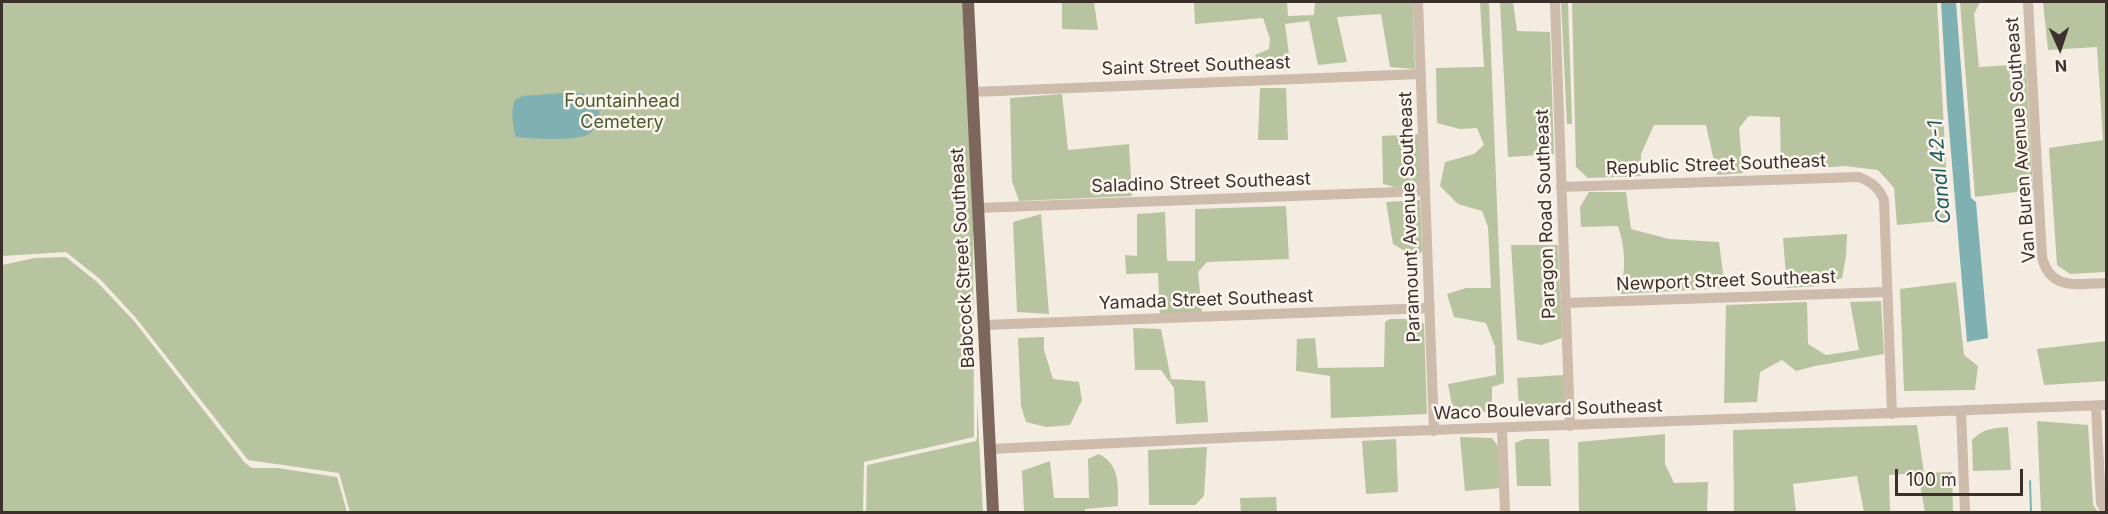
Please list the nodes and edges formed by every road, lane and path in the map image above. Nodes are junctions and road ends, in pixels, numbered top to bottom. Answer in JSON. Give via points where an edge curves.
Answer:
{"nodes":[{"id":1,"x":968,"y":2,"type":"edge"},
{"id":2,"x":1418,"y":2,"type":"edge"},
{"id":3,"x":1555,"y":2,"type":"edge"},
{"id":4,"x":2028,"y":2,"type":"edge"},
{"id":5,"x":1421,"y":74,"type":"junction"},
{"id":6,"x":973,"y":92,"type":"junction"},
{"id":7,"x":1561,"y":187,"type":"junction"},
{"id":8,"x":1425,"y":191,"type":"junction"},
{"id":9,"x":978,"y":208,"type":"junction"},
{"id":10,"x":2106,"y":283,"type":"edge"},
{"id":11,"x":1887,"y":292,"type":"junction"},
{"id":12,"x":1565,"y":303,"type":"junction"},
{"id":13,"x":1430,"y":308,"type":"junction"},
{"id":14,"x":984,"y":325,"type":"junction"},
{"id":15,"x":2101,"y":406,"type":"edge"},
{"id":16,"x":1961,"y":411,"type":"junction"},
{"id":17,"x":1892,"y":414,"type":"junction"},
{"id":18,"x":1570,"y":426,"type":"junction"},
{"id":19,"x":1502,"y":429,"type":"junction"},
{"id":20,"x":1434,"y":431,"type":"junction"},
{"id":21,"x":990,"y":449,"type":"junction"},
{"id":22,"x":2106,"y":512,"type":"edge"},
{"id":23,"x":993,"y":513,"type":"edge"},
{"id":24,"x":1505,"y":513,"type":"edge"},
{"id":25,"x":1965,"y":513,"type":"edge"}],
"edges":[{"from":1,"to":6,"type":"main road","name":"Babcock Street Southeast"},
{"from":2,"to":5,"type":"street","name":"Paramount Avenue Southeast"},
{"from":3,"to":7,"type":"street","name":"Paragon Road Southeast"},
{"from":4,"to":10,"type":"street","name":"Van Buren Avenue Southeast","via":[[2045,269],[2058,282]]},
{"from":5,"to":6,"type":"street","name":"Saint Street Southeast"},
{"from":5,"to":8,"type":"street","name":"Paramount Avenue Southeast"},
{"from":6,"to":9,"type":"main road","name":"Babcock Street Southeast"},
{"from":7,"to":11,"type":"street","name":"Republic Street Southeast","via":[[1859,177],[1872,182],[1884,200]]},
{"from":7,"to":12,"type":"street","name":"Paragon Road Southeast"},
{"from":8,"to":9,"type":"street","name":"Saladino Street Southeast"},
{"from":8,"to":13,"type":"street","name":"Paramount Avenue Southeast"},
{"from":9,"to":14,"type":"main road","name":"Babcock Street Southeast"},
{"from":11,"to":12,"type":"street","name":"Newport Street Southeast"},
{"from":11,"to":17,"type":"street"},
{"from":12,"to":18,"type":"street","name":"Paragon Road Southeast"},
{"from":13,"to":14,"type":"street","name":"Yamada Street Southeast"},
{"from":13,"to":20,"type":"street","name":"Paramount Avenue Southeast"},
{"from":14,"to":21,"type":"main road","name":"Babcock Street Southeast"},
{"from":15,"to":16,"type":"street","name":"Waco Boulevard Southeast"},
{"from":15,"to":22,"type":"street","via":[[2101,503]]},
{"from":16,"to":17,"type":"street","name":"Waco Boulevard Southeast"},
{"from":16,"to":25,"type":"street"},
{"from":17,"to":18,"type":"street","name":"Waco Boulevard Southeast"},
{"from":18,"to":19,"type":"street","name":"Waco Boulevard Southeast"},
{"from":19,"to":20,"type":"street","name":"Waco Boulevard Southeast"},
{"from":19,"to":24,"type":"street"},
{"from":20,"to":21,"type":"street","name":"Waco Boulevard Southeast"},
{"from":21,"to":23,"type":"main road","name":"Babcock Street Southeast"}]}
